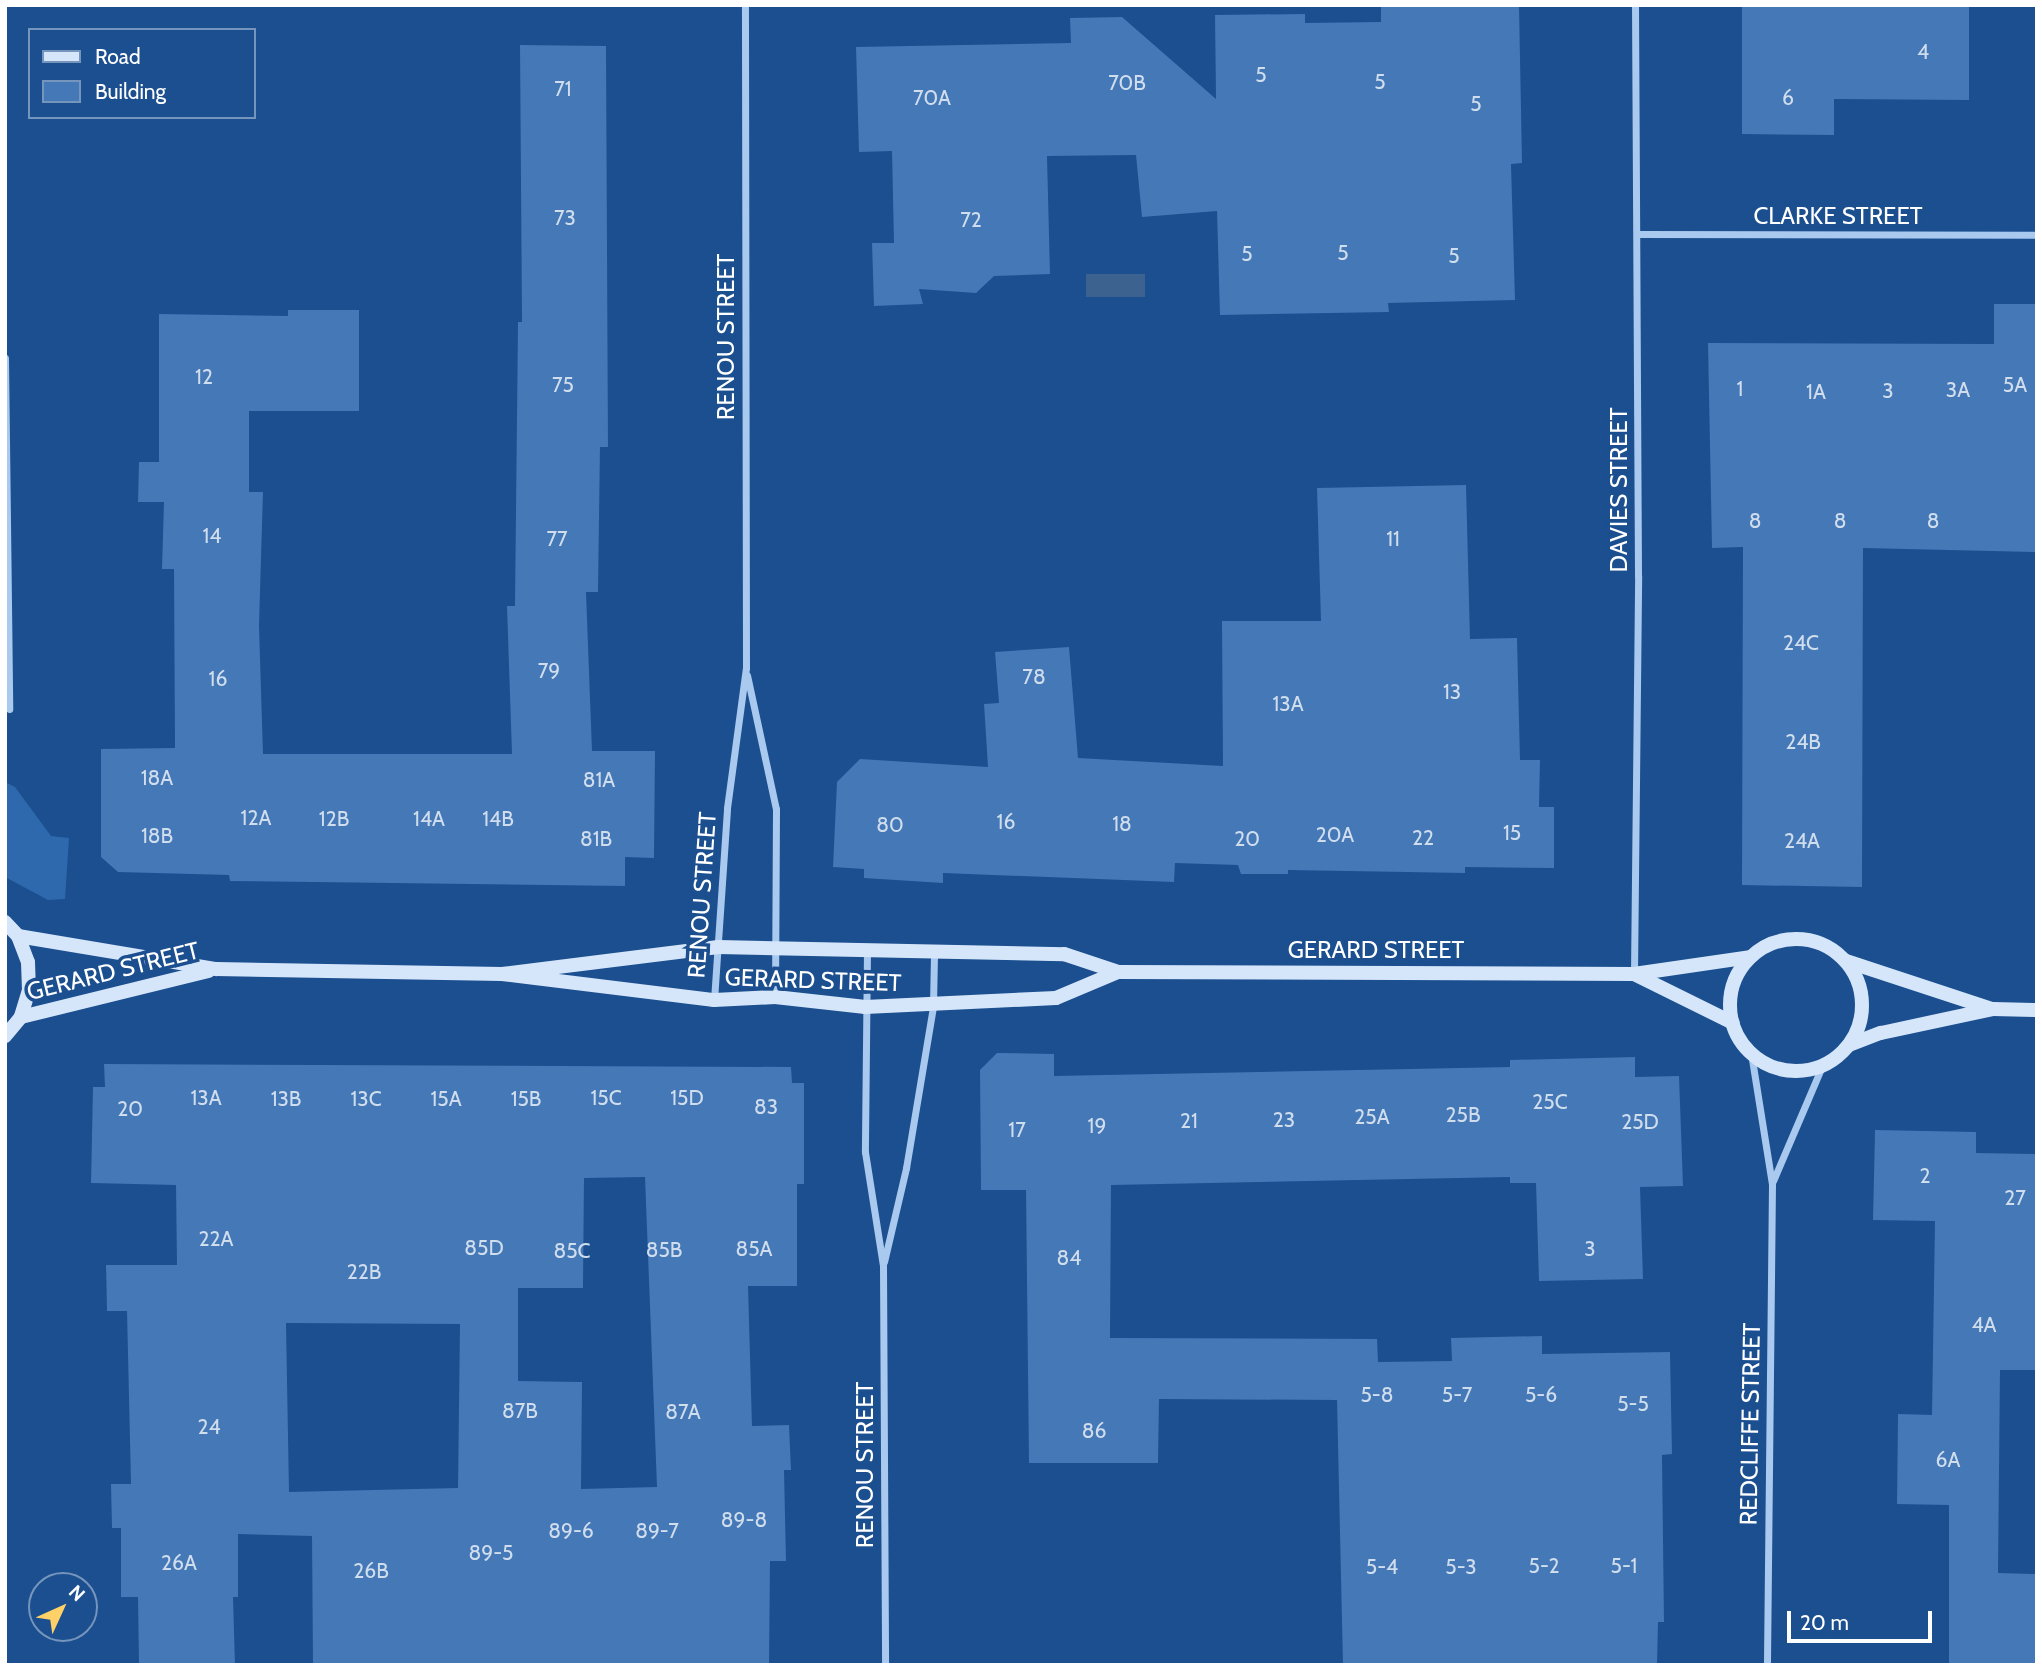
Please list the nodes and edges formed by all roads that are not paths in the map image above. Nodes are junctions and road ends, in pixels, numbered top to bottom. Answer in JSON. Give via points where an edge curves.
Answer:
{"nodes":[{"id":1,"x":745,"y":5,"type":"edge"},
{"id":2,"x":1635,"y":5,"type":"edge"},
{"id":3,"x":1638,"y":234,"type":"junction"},
{"id":4,"x":2037,"y":235,"type":"edge"},
{"id":5,"x":5,"y":358,"type":"edge"},
{"id":6,"x":746,"y":668,"type":"junction"},
{"id":7,"x":9,"y":709,"type":"dead end"},
{"id":8,"x":5,"y":922,"type":"edge"},
{"id":9,"x":18,"y":936,"type":"junction"},
{"id":10,"x":718,"y":947,"type":"junction"},
{"id":11,"x":775,"y":948,"type":"junction"},
{"id":12,"x":867,"y":950,"type":"junction"},
{"id":13,"x":933,"y":952,"type":"junction"},
{"id":14,"x":1750,"y":957,"type":"junction"},
{"id":15,"x":1846,"y":961,"type":"junction"},
{"id":16,"x":216,"y":970,"type":"junction"},
{"id":17,"x":1118,"y":972,"type":"junction"},
{"id":18,"x":502,"y":974,"type":"junction"},
{"id":19,"x":1634,"y":974,"type":"junction"},
{"id":20,"x":775,"y":997,"type":"junction"},
{"id":21,"x":714,"y":1000,"type":"junction"},
{"id":22,"x":933,"y":1006,"type":"junction"},
{"id":23,"x":865,"y":1007,"type":"junction"},
{"id":24,"x":1993,"y":1010,"type":"junction"},
{"id":25,"x":2037,"y":1010,"type":"edge"},
{"id":26,"x":21,"y":1017,"type":"junction"},
{"id":27,"x":1732,"y":1023,"type":"junction"},
{"id":28,"x":5,"y":1036,"type":"edge"},
{"id":29,"x":1849,"y":1045,"type":"junction"},
{"id":30,"x":1751,"y":1053,"type":"junction"},
{"id":31,"x":1822,"y":1066,"type":"junction"},
{"id":32,"x":1772,"y":1184,"type":"junction"},
{"id":33,"x":883,"y":1266,"type":"junction"},
{"id":34,"x":885,"y":1665,"type":"edge"},
{"id":35,"x":1768,"y":1665,"type":"edge"}],
"edges":[{"from":1,"to":6,"type":"street","name":"RENOU STREET"},
{"from":2,"to":3,"type":"street","name":"DAVIES STREET"},
{"from":3,"to":4,"type":"street","name":"CLARKE STREET"},
{"from":3,"to":19,"type":"street","name":"DAVIES STREET"},
{"from":5,"to":7,"type":"street"},
{"from":6,"to":10,"type":"street","name":"RENOU STREET","via":[[727,808]]},
{"from":6,"to":11,"type":"street","name":"RENOU STREET","via":[[776,808]]},
{"from":8,"to":9,"type":"street"},
{"from":9,"to":16,"type":"street","name":"GERARD STREET"},
{"from":9,"to":26,"type":"street","via":[[28,962],[29,990]]},
{"from":10,"to":11,"type":"street","name":"GERARD STREET"},
{"from":10,"to":18,"type":"street","name":"GERARD STREET"},
{"from":10,"to":21,"type":"street","name":"RENOU STREET"},
{"from":11,"to":12,"type":"street","name":"GERARD STREET"},
{"from":11,"to":20,"type":"street","name":"RENOU STREET"},
{"from":12,"to":13,"type":"street","name":"GERARD STREET"},
{"from":12,"to":23,"type":"street","name":"RENOU STREET"},
{"from":13,"to":17,"type":"street","name":"GERARD STREET","via":[[1064,954]]},
{"from":13,"to":22,"type":"street","name":"RENOU STREET"},
{"from":14,"to":15,"type":"street","via":[[1767,945],[1809,940]]},
{"from":14,"to":19,"type":"street","name":"GERARD STREET"},
{"from":14,"to":27,"type":"street","via":[[1732,988]]},
{"from":15,"to":24,"type":"street"},
{"from":15,"to":29,"type":"street","via":[[1863,1003],[1860,1025]]},
{"from":16,"to":18,"type":"street","name":"GERARD STREET"},
{"from":16,"to":26,"type":"street","name":"GERARD STREET"},
{"from":17,"to":19,"type":"street","name":"GERARD STREET"},
{"from":17,"to":22,"type":"street","name":"GERARD STREET","via":[[1056,998]]},
{"from":18,"to":21,"type":"street","name":"GERARD STREET"},
{"from":19,"to":27,"type":"street","name":"GERARD STREET"},
{"from":20,"to":21,"type":"street","name":"GERARD STREET"},
{"from":20,"to":23,"type":"street","name":"GERARD STREET"},
{"from":22,"to":23,"type":"street","name":"GERARD STREET"},
{"from":22,"to":33,"type":"street","name":"RENOU STREET","via":[[906,1168]]},
{"from":23,"to":33,"type":"street","name":"RENOU STREET","via":[[865,1152]]},
{"from":24,"to":25,"type":"street"},
{"from":24,"to":29,"type":"street","via":[[1881,1033]]},
{"from":26,"to":28,"type":"street"},
{"from":27,"to":30,"type":"street"},
{"from":29,"to":31,"type":"street"},
{"from":30,"to":31,"type":"street","via":[[1786,1070],[1805,1072]]},
{"from":30,"to":32,"type":"street","name":"REDCLIFFE STREET"},
{"from":31,"to":32,"type":"street","name":"REDCLIFFE STREET"},
{"from":32,"to":35,"type":"street","name":"REDCLIFFE STREET"},
{"from":33,"to":34,"type":"street","name":"RENOU STREET"}]}
